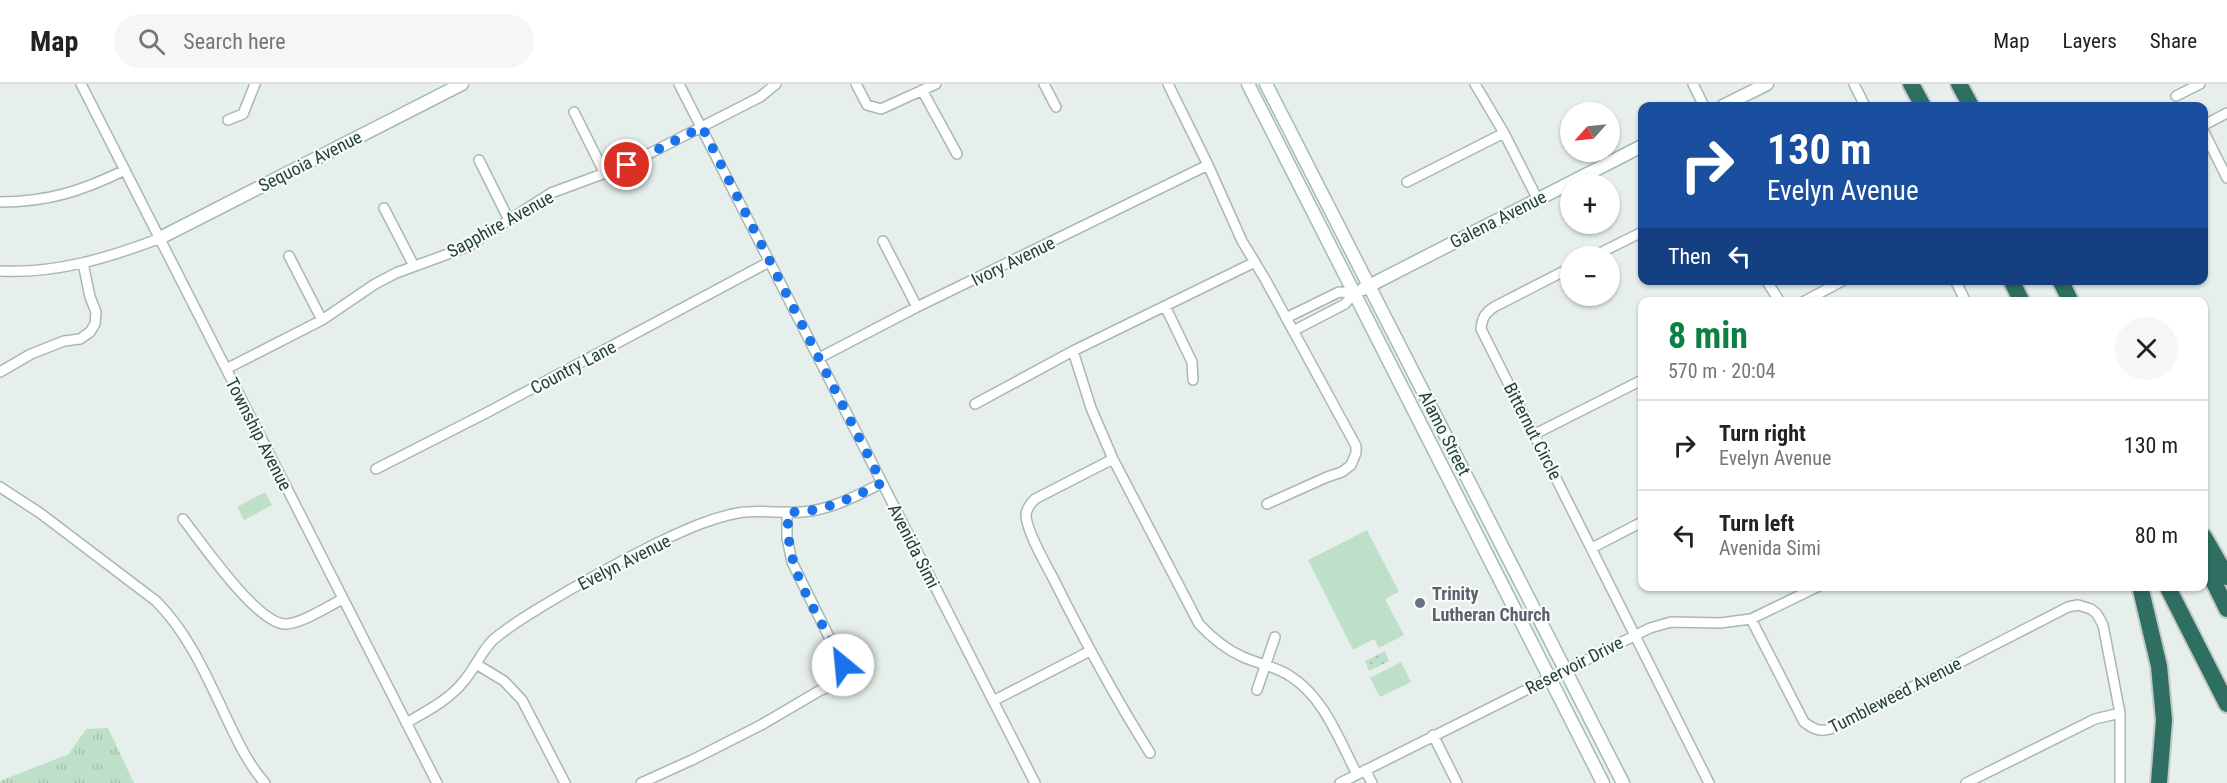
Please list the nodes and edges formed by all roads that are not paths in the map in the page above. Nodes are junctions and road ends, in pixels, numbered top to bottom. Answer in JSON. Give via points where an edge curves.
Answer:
{"nodes":[{"id":1,"x":81,"y":84,"type":"edge"},
{"id":2,"x":255,"y":84,"type":"edge"},
{"id":3,"x":462,"y":84,"type":"edge"},
{"id":4,"x":679,"y":84,"type":"edge"},
{"id":5,"x":776,"y":84,"type":"edge"},
{"id":6,"x":856,"y":84,"type":"edge"},
{"id":7,"x":936,"y":84,"type":"edge"},
{"id":8,"x":1044,"y":84,"type":"edge"},
{"id":9,"x":1168,"y":84,"type":"edge"},
{"id":10,"x":1248,"y":84,"type":"edge"},
{"id":11,"x":1266,"y":84,"type":"edge"},
{"id":12,"x":1474,"y":84,"type":"edge"},
{"id":13,"x":1693,"y":84,"type":"edge"},
{"id":14,"x":1767,"y":84,"type":"edge"},
{"id":15,"x":1854,"y":84,"type":"edge"},
{"id":16,"x":1911,"y":84,"type":"edge"},
{"id":17,"x":1959,"y":84,"type":"edge"},
{"id":18,"x":2200,"y":84,"type":"edge"},
{"id":19,"x":925,"y":87,"type":"edge"},
{"id":20,"x":2176,"y":96,"type":"dead end"},
{"id":21,"x":1702,"y":102,"type":"edge"},
{"id":22,"x":1731,"y":102,"type":"edge"},
{"id":23,"x":1863,"y":102,"type":"edge"},
{"id":24,"x":1921,"y":102,"type":"edge"},
{"id":25,"x":1969,"y":102,"type":"edge"},
{"id":26,"x":1056,"y":107,"type":"dead end"},
{"id":27,"x":574,"y":112,"type":"dead end"},
{"id":28,"x":2227,"y":113,"type":"edge"},
{"id":29,"x":228,"y":120,"type":"dead end"},
{"id":30,"x":2208,"y":123,"type":"edge"},
{"id":31,"x":702,"y":127,"type":"junction"},
{"id":32,"x":1504,"y":133,"type":"junction"},
{"id":33,"x":2208,"y":140,"type":"edge"},
{"id":34,"x":1638,"y":148,"type":"edge"},
{"id":35,"x":957,"y":154,"type":"dead end"},
{"id":36,"x":479,"y":160,"type":"dead end"},
{"id":37,"x":1208,"y":165,"type":"junction"},
{"id":38,"x":125,"y":170,"type":"junction"},
{"id":39,"x":605,"y":174,"type":"junction"},
{"id":40,"x":2227,"y":178,"type":"edge"},
{"id":41,"x":1407,"y":182,"type":"dead end"},
{"id":42,"x":1537,"y":198,"type":"junction"},
{"id":43,"x":0,"y":202,"type":"edge"},
{"id":44,"x":384,"y":208,"type":"dead end"},
{"id":45,"x":509,"y":220,"type":"junction"},
{"id":46,"x":1638,"y":234,"type":"edge"},
{"id":47,"x":158,"y":238,"type":"junction"},
{"id":48,"x":884,"y":241,"type":"dead end"},
{"id":49,"x":1614,"y":246,"type":"edge"},
{"id":50,"x":289,"y":256,"type":"dead end"},
{"id":51,"x":769,"y":262,"type":"junction"},
{"id":52,"x":1254,"y":262,"type":"junction"},
{"id":53,"x":83,"y":263,"type":"junction"},
{"id":54,"x":414,"y":266,"type":"junction"},
{"id":55,"x":0,"y":271,"type":"edge"},
{"id":56,"x":1560,"y":273,"type":"edge"},
{"id":57,"x":1835,"y":285,"type":"edge"},
{"id":58,"x":1369,"y":286,"type":"junction"},
{"id":59,"x":1354,"y":293,"type":"junction"},
{"id":60,"x":1812,"y":297,"type":"edge"},
{"id":61,"x":1165,"y":306,"type":"junction"},
{"id":62,"x":917,"y":308,"type":"junction"},
{"id":63,"x":1287,"y":318,"type":"junction"},
{"id":64,"x":322,"y":320,"type":"junction"},
{"id":65,"x":1293,"y":331,"type":"junction"},
{"id":66,"x":1073,"y":351,"type":"junction"},
{"id":67,"x":819,"y":358,"type":"junction"},
{"id":68,"x":226,"y":369,"type":"junction"},
{"id":69,"x":0,"y":372,"type":"edge"},
{"id":70,"x":1193,"y":380,"type":"dead end"},
{"id":71,"x":1638,"y":382,"type":"edge"},
{"id":72,"x":975,"y":404,"type":"dead end"},
{"id":73,"x":1535,"y":435,"type":"junction"},
{"id":74,"x":1113,"y":459,"type":"junction"},
{"id":75,"x":376,"y":469,"type":"dead end"},
{"id":76,"x":882,"y":483,"type":"junction"},
{"id":77,"x":0,"y":487,"type":"edge"},
{"id":78,"x":1268,"y":504,"type":"dead end"},
{"id":79,"x":788,"y":512,"type":"junction"},
{"id":80,"x":183,"y":519,"type":"dead end"},
{"id":81,"x":1638,"y":524,"type":"edge"},
{"id":82,"x":2208,"y":544,"type":"edge"},
{"id":83,"x":1592,"y":548,"type":"junction"},
{"id":84,"x":2208,"y":570,"type":"edge"},
{"id":85,"x":2227,"y":577,"type":"edge"},
{"id":86,"x":1809,"y":591,"type":"edge"},
{"id":87,"x":2141,"y":591,"type":"edge"},
{"id":88,"x":2170,"y":591,"type":"edge"},
{"id":89,"x":343,"y":599,"type":"junction"},
{"id":90,"x":2227,"y":609,"type":"edge"},
{"id":91,"x":1751,"y":619,"type":"junction"},
{"id":92,"x":1634,"y":635,"type":"junction"},
{"id":93,"x":1275,"y":637,"type":"dead end"},
{"id":94,"x":1090,"y":651,"type":"junction"},
{"id":95,"x":476,"y":664,"type":"junction"},
{"id":96,"x":1267,"y":664,"type":"junction"},
{"id":97,"x":1565,"y":670,"type":"junction"},
{"id":98,"x":1550,"y":677,"type":"junction"},
{"id":99,"x":1257,"y":690,"type":"dead end"},
{"id":100,"x":993,"y":700,"type":"junction"},
{"id":101,"x":2227,"y":705,"type":"edge"},
{"id":102,"x":2120,"y":713,"type":"junction"},
{"id":103,"x":406,"y":723,"type":"junction"},
{"id":104,"x":1433,"y":735,"type":"junction"},
{"id":105,"x":1149,"y":753,"type":"dead end"},
{"id":106,"x":1361,"y":772,"type":"junction"},
{"id":107,"x":265,"y":783,"type":"edge"},
{"id":108,"x":437,"y":783,"type":"edge"},
{"id":109,"x":565,"y":783,"type":"edge"},
{"id":110,"x":641,"y":783,"type":"edge"},
{"id":111,"x":1035,"y":783,"type":"edge"},
{"id":112,"x":1340,"y":783,"type":"edge"},
{"id":113,"x":1372,"y":783,"type":"edge"},
{"id":114,"x":1457,"y":783,"type":"edge"},
{"id":115,"x":1603,"y":783,"type":"edge"},
{"id":116,"x":1623,"y":783,"type":"edge"},
{"id":117,"x":1708,"y":783,"type":"edge"},
{"id":118,"x":1966,"y":783,"type":"edge"},
{"id":119,"x":2120,"y":783,"type":"edge"},
{"id":120,"x":2159,"y":783,"type":"edge"}],
"edges":[{"from":1,"to":38,"type":"street","name":"Township Avenue"},
{"from":2,"to":29,"type":"street","via":[[243,114]]},
{"from":3,"to":47,"type":"main road","name":"Sequoia Avenue"},
{"from":4,"to":31,"type":"street","name":"Avenida Simi"},
{"from":5,"to":31,"type":"street","name":"Sapphire Avenue"},
{"from":6,"to":19,"type":"street","via":[[867,105],[881,109]]},
{"from":7,"to":19,"type":"street"},
{"from":8,"to":26,"type":"street"},
{"from":9,"to":37,"type":"street"},
{"from":10,"to":59,"type":"main road","name":"Alamo Street"},
{"from":11,"to":58,"type":"main road","name":"Alamo Street"},
{"from":12,"to":32,"type":"street"},
{"from":13,"to":21,"type":"street"},
{"from":14,"to":22,"type":"main road"},
{"from":15,"to":23,"type":"street"},
{"from":16,"to":24,"type":"highway"},
{"from":17,"to":25,"type":"highway"},
{"from":18,"to":20,"type":"street"},
{"from":19,"to":35,"type":"street"},
{"from":27,"to":39,"type":"street"},
{"from":28,"to":30,"type":"street"},
{"from":31,"to":39,"type":"street","name":"Sapphire Avenue"},
{"from":31,"to":51,"type":"street","name":"Avenida Simi"},
{"from":32,"to":41,"type":"street"},
{"from":32,"to":42,"type":"street"},
{"from":33,"to":40,"type":"street"},
{"from":34,"to":42,"type":"main road","name":"Galena Avenue"},
{"from":36,"to":45,"type":"street"},
{"from":37,"to":52,"type":"street"},
{"from":37,"to":62,"type":"street","name":"Ivory Avenue"},
{"from":38,"to":43,"type":"street","via":[[59,196]]},
{"from":38,"to":47,"type":"street","name":"Township Avenue"},
{"from":39,"to":45,"type":"street","name":"Sapphire Avenue","via":[[551,194]]},
{"from":42,"to":58,"type":"main road","name":"Galena Avenue"},
{"from":44,"to":54,"type":"street"},
{"from":45,"to":54,"type":"street","name":"Sapphire Avenue","via":[[467,247]]},
{"from":46,"to":49,"type":"street"},
{"from":47,"to":53,"type":"street"},
{"from":47,"to":68,"type":"street","name":"Township Avenue"},
{"from":48,"to":62,"type":"street"},
{"from":50,"to":64,"type":"street"},
{"from":51,"to":67,"type":"street","name":"Avenida Simi"},
{"from":51,"to":75,"type":"street","name":"Country Lane"},
{"from":52,"to":61,"type":"street"},
{"from":52,"to":63,"type":"street"},
{"from":53,"to":55,"type":"street"},
{"from":53,"to":69,"type":"street","via":[[96,312],[90,333],[31,354]]},
{"from":54,"to":64,"type":"street","name":"Sapphire Avenue","via":[[375,284]]},
{"from":56,"to":73,"type":"street","name":"Bitternut Circle","via":[[1494,307],[1482,320],[1484,337]]},
{"from":57,"to":60,"type":"street"},
{"from":58,"to":59,"type":"main road","name":"Galena Avenue"},
{"from":58,"to":97,"type":"main road","name":"Alamo Street"},
{"from":59,"to":63,"type":"street","name":"Galena Avenue","via":[[1339,292]]},
{"from":59,"to":65,"type":"street","name":"Galena Avenue","via":[[1345,304]]},
{"from":59,"to":98,"type":"main road","name":"Alamo Street"},
{"from":61,"to":66,"type":"street"},
{"from":61,"to":70,"type":"street","via":[[1192,362]]},
{"from":62,"to":67,"type":"street","name":"Ivory Avenue"},
{"from":63,"to":65,"type":"street"},
{"from":64,"to":68,"type":"street","name":"Sapphire Avenue"},
{"from":65,"to":78,"type":"street","via":[[1354,440],[1356,453],[1351,465],[1342,472]]},
{"from":66,"to":72,"type":"street"},
{"from":66,"to":74,"type":"street"},
{"from":67,"to":76,"type":"street","name":"Avenida Simi"},
{"from":68,"to":89,"type":"street","name":"Township Avenue"},
{"from":71,"to":73,"type":"street"},
{"from":73,"to":83,"type":"street","name":"Bitternut Circle"},
{"from":74,"to":94,"type":"street","via":[[1035,499],[1026,514],[1043,559]]},
{"from":74,"to":96,"type":"street","via":[[1199,624],[1228,650]]},
{"from":76,"to":79,"type":"street","name":"Evelyn Avenue","via":[[820,510]]},
{"from":76,"to":100,"type":"street","name":"Avenida Simi"},
{"from":77,"to":107,"type":"street","via":[[40,513],[170,615],[203,668],[252,768]]},
{"from":79,"to":95,"type":"street","name":"Evelyn Avenue","via":[[730,514],[657,544],[528,615],[493,641]]},
{"from":79,"to":110,"type":"street","via":[[787,538],[792,562],[841,654],[842,674],[831,686],[761,725]]},
{"from":80,"to":89,"type":"street","via":[[242,593],[273,621],[295,622]]},
{"from":81,"to":83,"type":"street"},
{"from":82,"to":85,"type":"highway"},
{"from":83,"to":92,"type":"street","name":"Bitternut Circle"},
{"from":84,"to":90,"type":"highway"},
{"from":86,"to":91,"type":"street","name":"Reservoir Drive"},
{"from":87,"to":120,"type":"highway","via":[[2159,666],[2164,720]]},
{"from":88,"to":101,"type":"highway"},
{"from":89,"to":103,"type":"street","name":"Township Avenue"},
{"from":91,"to":92,"type":"street","name":"Reservoir Drive","via":[[1671,622]]},
{"from":91,"to":102,"type":"street","name":"Tumbleweed Avenue","via":[[1804,722],[1822,731],[2068,606],[2078,605],[2097,614],[2104,631]]},
{"from":92,"to":97,"type":"street","name":"Reservoir Drive"},
{"from":92,"to":117,"type":"street","name":"Bitternut Circle"},
{"from":93,"to":96,"type":"street"},
{"from":94,"to":100,"type":"street"},
{"from":94,"to":105,"type":"street"},
{"from":95,"to":103,"type":"street","name":"Evelyn Avenue","via":[[450,696]]},
{"from":95,"to":109,"type":"street","via":[[504,681],[522,700]]},
{"from":96,"to":99,"type":"street"},
{"from":96,"to":106,"type":"street","via":[[1292,677],[1314,697]]},
{"from":97,"to":98,"type":"street","name":"Reservoir Drive"},
{"from":97,"to":116,"type":"main road","name":"Alamo Street"},
{"from":98,"to":104,"type":"street","name":"Reservoir Drive"},
{"from":98,"to":115,"type":"main road","name":"Alamo Street"},
{"from":100,"to":111,"type":"street","name":"Avenida Simi"},
{"from":102,"to":118,"type":"street","via":[[2095,718]]},
{"from":102,"to":119,"type":"street"},
{"from":103,"to":108,"type":"street","name":"Township Avenue"},
{"from":104,"to":106,"type":"street","name":"Reservoir Drive"},
{"from":104,"to":114,"type":"street"},
{"from":106,"to":112,"type":"street","name":"Reservoir Drive"},
{"from":106,"to":113,"type":"street"}]}
